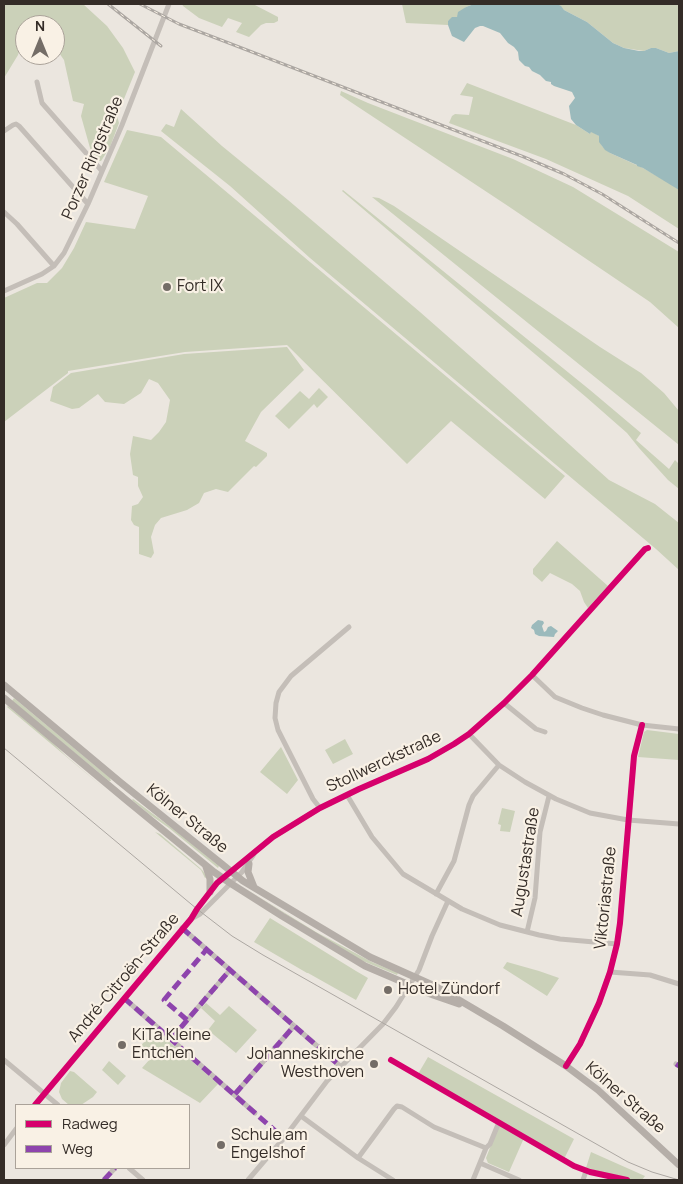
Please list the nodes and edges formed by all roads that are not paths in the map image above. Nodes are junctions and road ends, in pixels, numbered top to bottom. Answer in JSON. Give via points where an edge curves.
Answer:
{"nodes":[{"id":1,"x":169,"y":4,"type":"edge"},
{"id":2,"x":37,"y":82,"type":"dead end"},
{"id":3,"x":4,"y":131,"type":"edge"},
{"id":4,"x":102,"y":171,"type":"junction"},
{"id":5,"x":88,"y":204,"type":"junction"},
{"id":6,"x":4,"y":212,"type":"edge"},
{"id":7,"x":54,"y":266,"type":"junction"},
{"id":8,"x":4,"y":291,"type":"edge"},
{"id":9,"x":648,"y":548,"type":"dead end"},
{"id":10,"x":349,"y":627,"type":"dead end"},
{"id":11,"x":532,"y":675,"type":"junction"},
{"id":12,"x":4,"y":685,"type":"edge"},
{"id":13,"x":4,"y":698,"type":"edge"},
{"id":14,"x":504,"y":703,"type":"junction"},
{"id":15,"x":642,"y":725,"type":"junction"},
{"id":16,"x":679,"y":730,"type":"edge"},
{"id":17,"x":545,"y":732,"type":"dead end"},
{"id":18,"x":468,"y":734,"type":"junction"},
{"id":19,"x":499,"y":764,"type":"junction"},
{"id":20,"x":124,"y":785,"type":"junction"},
{"id":21,"x":117,"y":792,"type":"junction"},
{"id":22,"x":347,"y":795,"type":"junction"},
{"id":23,"x":549,"y":796,"type":"junction"},
{"id":24,"x":320,"y":808,"type":"junction"},
{"id":25,"x":628,"y":820,"type":"junction"},
{"id":26,"x":679,"y":824,"type":"edge"},
{"id":27,"x":256,"y":851,"type":"junction"},
{"id":28,"x":205,"y":864,"type":"junction"},
{"id":29,"x":249,"y":864,"type":"junction"},
{"id":30,"x":234,"y":874,"type":"junction"},
{"id":31,"x":223,"y":878,"type":"junction"},
{"id":32,"x":230,"y":884,"type":"junction"},
{"id":33,"x":254,"y":888,"type":"junction"},
{"id":34,"x":210,"y":892,"type":"junction"},
{"id":35,"x":436,"y":894,"type":"junction"},
{"id":36,"x":448,"y":901,"type":"junction"},
{"id":37,"x":191,"y":919,"type":"junction"},
{"id":38,"x":182,"y":928,"type":"junction"},
{"id":39,"x":527,"y":932,"type":"junction"},
{"id":40,"x":617,"y":944,"type":"junction"},
{"id":41,"x":230,"y":970,"type":"junction"},
{"id":42,"x":610,"y":972,"type":"junction"},
{"id":43,"x":415,"y":978,"type":"junction"},
{"id":44,"x":679,"y":984,"type":"edge"},
{"id":45,"x":410,"y":985,"type":"junction"},
{"id":46,"x":124,"y":998,"type":"junction"},
{"id":47,"x":473,"y":1009,"type":"junction"},
{"id":48,"x":294,"y":1026,"type":"junction"},
{"id":49,"x":170,"y":1039,"type":"junction"},
{"id":50,"x":4,"y":1060,"type":"edge"},
{"id":51,"x":340,"y":1066,"type":"junction"},
{"id":52,"x":566,"y":1066,"type":"junction"},
{"id":53,"x":44,"y":1094,"type":"junction"},
{"id":54,"x":235,"y":1094,"type":"junction"},
{"id":55,"x":36,"y":1104,"type":"edge"},
{"id":56,"x":57,"y":1104,"type":"edge"},
{"id":57,"x":255,"y":1113,"type":"dead end"},
{"id":58,"x":301,"y":1116,"type":"junction"},
{"id":59,"x":499,"y":1122,"type":"dead end"},
{"id":60,"x":15,"y":1130,"type":"edge"},
{"id":61,"x":4,"y":1145,"type":"edge"},
{"id":62,"x":486,"y":1148,"type":"junction"},
{"id":63,"x":358,"y":1158,"type":"junction"},
{"id":64,"x":480,"y":1163,"type":"junction"},
{"id":65,"x":679,"y":1165,"type":"edge"},
{"id":66,"x":114,"y":1169,"type":"edge"},
{"id":67,"x":130,"y":1169,"type":"edge"},
{"id":68,"x":586,"y":1171,"type":"dead end"},
{"id":69,"x":104,"y":1180,"type":"edge"},
{"id":70,"x":143,"y":1180,"type":"edge"},
{"id":71,"x":248,"y":1180,"type":"edge"},
{"id":72,"x":392,"y":1180,"type":"edge"},
{"id":73,"x":473,"y":1180,"type":"edge"},
{"id":74,"x":519,"y":1180,"type":"edge"},
{"id":75,"x":583,"y":1180,"type":"edge"}],
"edges":[{"from":1,"to":4,"type":"street","name":"Porzer Ringstraße"},
{"from":2,"to":4,"type":"street","via":[[42,103]]},
{"from":3,"to":5,"type":"street","via":[[16,124],[20,126]]},
{"from":4,"to":5,"type":"street","name":"Porzer Ringstraße"},
{"from":5,"to":7,"type":"street","name":"Porzer Ringstraße","via":[[64,253]]},
{"from":6,"to":7,"type":"street"},
{"from":7,"to":8,"type":"street","name":"Porzer Ringstraße"},
{"from":9,"to":11,"type":"street","name":"Stollwerckstraße"},
{"from":10,"to":24,"type":"street","via":[[297,669],[279,692],[276,703],[278,730]]},
{"from":11,"to":14,"type":"street","name":"Stollwerckstraße"},
{"from":11,"to":15,"type":"street","via":[[555,697],[587,710]]},
{"from":12,"to":20,"type":"main road","name":"Kölner Straße"},
{"from":13,"to":21,"type":"main road","name":"Kölner Straße"},
{"from":14,"to":17,"type":"street"},
{"from":14,"to":18,"type":"street","name":"Stollwerckstraße"},
{"from":15,"to":16,"type":"street"},
{"from":15,"to":25,"type":"street","name":"Viktoriastraße","via":[[634,756]]},
{"from":18,"to":19,"type":"street"},
{"from":18,"to":22,"type":"street","name":"Stollwerckstraße","via":[[428,759]]},
{"from":19,"to":23,"type":"street"},
{"from":19,"to":35,"type":"street","via":[[473,796],[454,861]]},
{"from":20,"to":21,"type":"main road"},
{"from":20,"to":30,"type":"main road","name":"Kölner Straße"},
{"from":21,"to":28,"type":"main road","name":"Kölner Straße"},
{"from":22,"to":24,"type":"street","name":"Stollwerckstraße"},
{"from":22,"to":35,"type":"street","via":[[372,837],[403,874]]},
{"from":23,"to":25,"type":"street","via":[[590,813]]},
{"from":23,"to":39,"type":"street","name":"Augustastraße","via":[[540,832],[535,898]]},
{"from":24,"to":27,"type":"street","name":"Stollwerckstraße"},
{"from":25,"to":26,"type":"street"},
{"from":25,"to":40,"type":"street","name":"Viktoriastraße"},
{"from":27,"to":29,"type":"street","name":"Stollwerckstraße"},
{"from":27,"to":30,"type":"street","name":"Stollwerckstraße"},
{"from":28,"to":31,"type":"main road","name":"Kölner Straße"},
{"from":28,"to":34,"type":"main road"},
{"from":29,"to":30,"type":"street","name":"Stollwerckstraße"},
{"from":29,"to":33,"type":"main road"},
{"from":30,"to":31,"type":"street","name":"Stollwerckstraße"},
{"from":30,"to":32,"type":"street","name":"Stollwerckstraße"},
{"from":30,"to":33,"type":"main road","name":"Kölner Straße"},
{"from":31,"to":32,"type":"main road","name":"Kölner Straße"},
{"from":31,"to":34,"type":"street","name":"André-Citroën-Straße"},
{"from":32,"to":37,"type":"street","name":"André-Citroën-Straße"},
{"from":32,"to":45,"type":"main road","name":"Kölner Straße","via":[[365,966]]},
{"from":33,"to":43,"type":"main road","name":"Kölner Straße","via":[[370,958]]},
{"from":34,"to":37,"type":"street","name":"André-Citroën-Straße"},
{"from":35,"to":36,"type":"street"},
{"from":36,"to":39,"type":"street","via":[[482,918]]},
{"from":36,"to":43,"type":"street"},
{"from":37,"to":38,"type":"street","name":"André-Citroën-Straße"},
{"from":38,"to":41,"type":"street"},
{"from":38,"to":46,"type":"street","name":"André-Citroën-Straße"},
{"from":39,"to":40,"type":"street","via":[[560,939]]},
{"from":40,"to":42,"type":"street","name":"Viktoriastraße"},
{"from":41,"to":48,"type":"street"},
{"from":41,"to":49,"type":"street"},
{"from":42,"to":44,"type":"street","via":[[650,975]]},
{"from":42,"to":52,"type":"street","name":"Viktoriastraße","via":[[591,1021]]},
{"from":43,"to":45,"type":"street"},
{"from":43,"to":47,"type":"main road","name":"Kölner Straße"},
{"from":45,"to":47,"type":"main road","name":"Kölner Straße"},
{"from":45,"to":51,"type":"street","via":[[383,1024]]},
{"from":46,"to":49,"type":"street"},
{"from":46,"to":53,"type":"street","name":"André-Citroën-Straße"},
{"from":47,"to":52,"type":"main road","name":"Kölner Straße"},
{"from":48,"to":51,"type":"street"},
{"from":48,"to":54,"type":"street"},
{"from":49,"to":54,"type":"street"},
{"from":50,"to":53,"type":"street"},
{"from":51,"to":58,"type":"street"},
{"from":52,"to":65,"type":"main road","name":"Kölner Straße","via":[[598,1090]]},
{"from":53,"to":55,"type":"street","name":"André-Citroën-Straße"},
{"from":53,"to":56,"type":"street"},
{"from":54,"to":57,"type":"street"},
{"from":58,"to":63,"type":"street"},
{"from":58,"to":71,"type":"street"},
{"from":59,"to":62,"type":"street"},
{"from":60,"to":61,"type":"street"},
{"from":62,"to":63,"type":"street","via":[[434,1126],[398,1106]]},
{"from":62,"to":64,"type":"street"},
{"from":63,"to":72,"type":"street"},
{"from":64,"to":73,"type":"street"},
{"from":64,"to":74,"type":"street"},
{"from":66,"to":69,"type":"street"},
{"from":67,"to":70,"type":"street"},
{"from":68,"to":75,"type":"street"}]}
